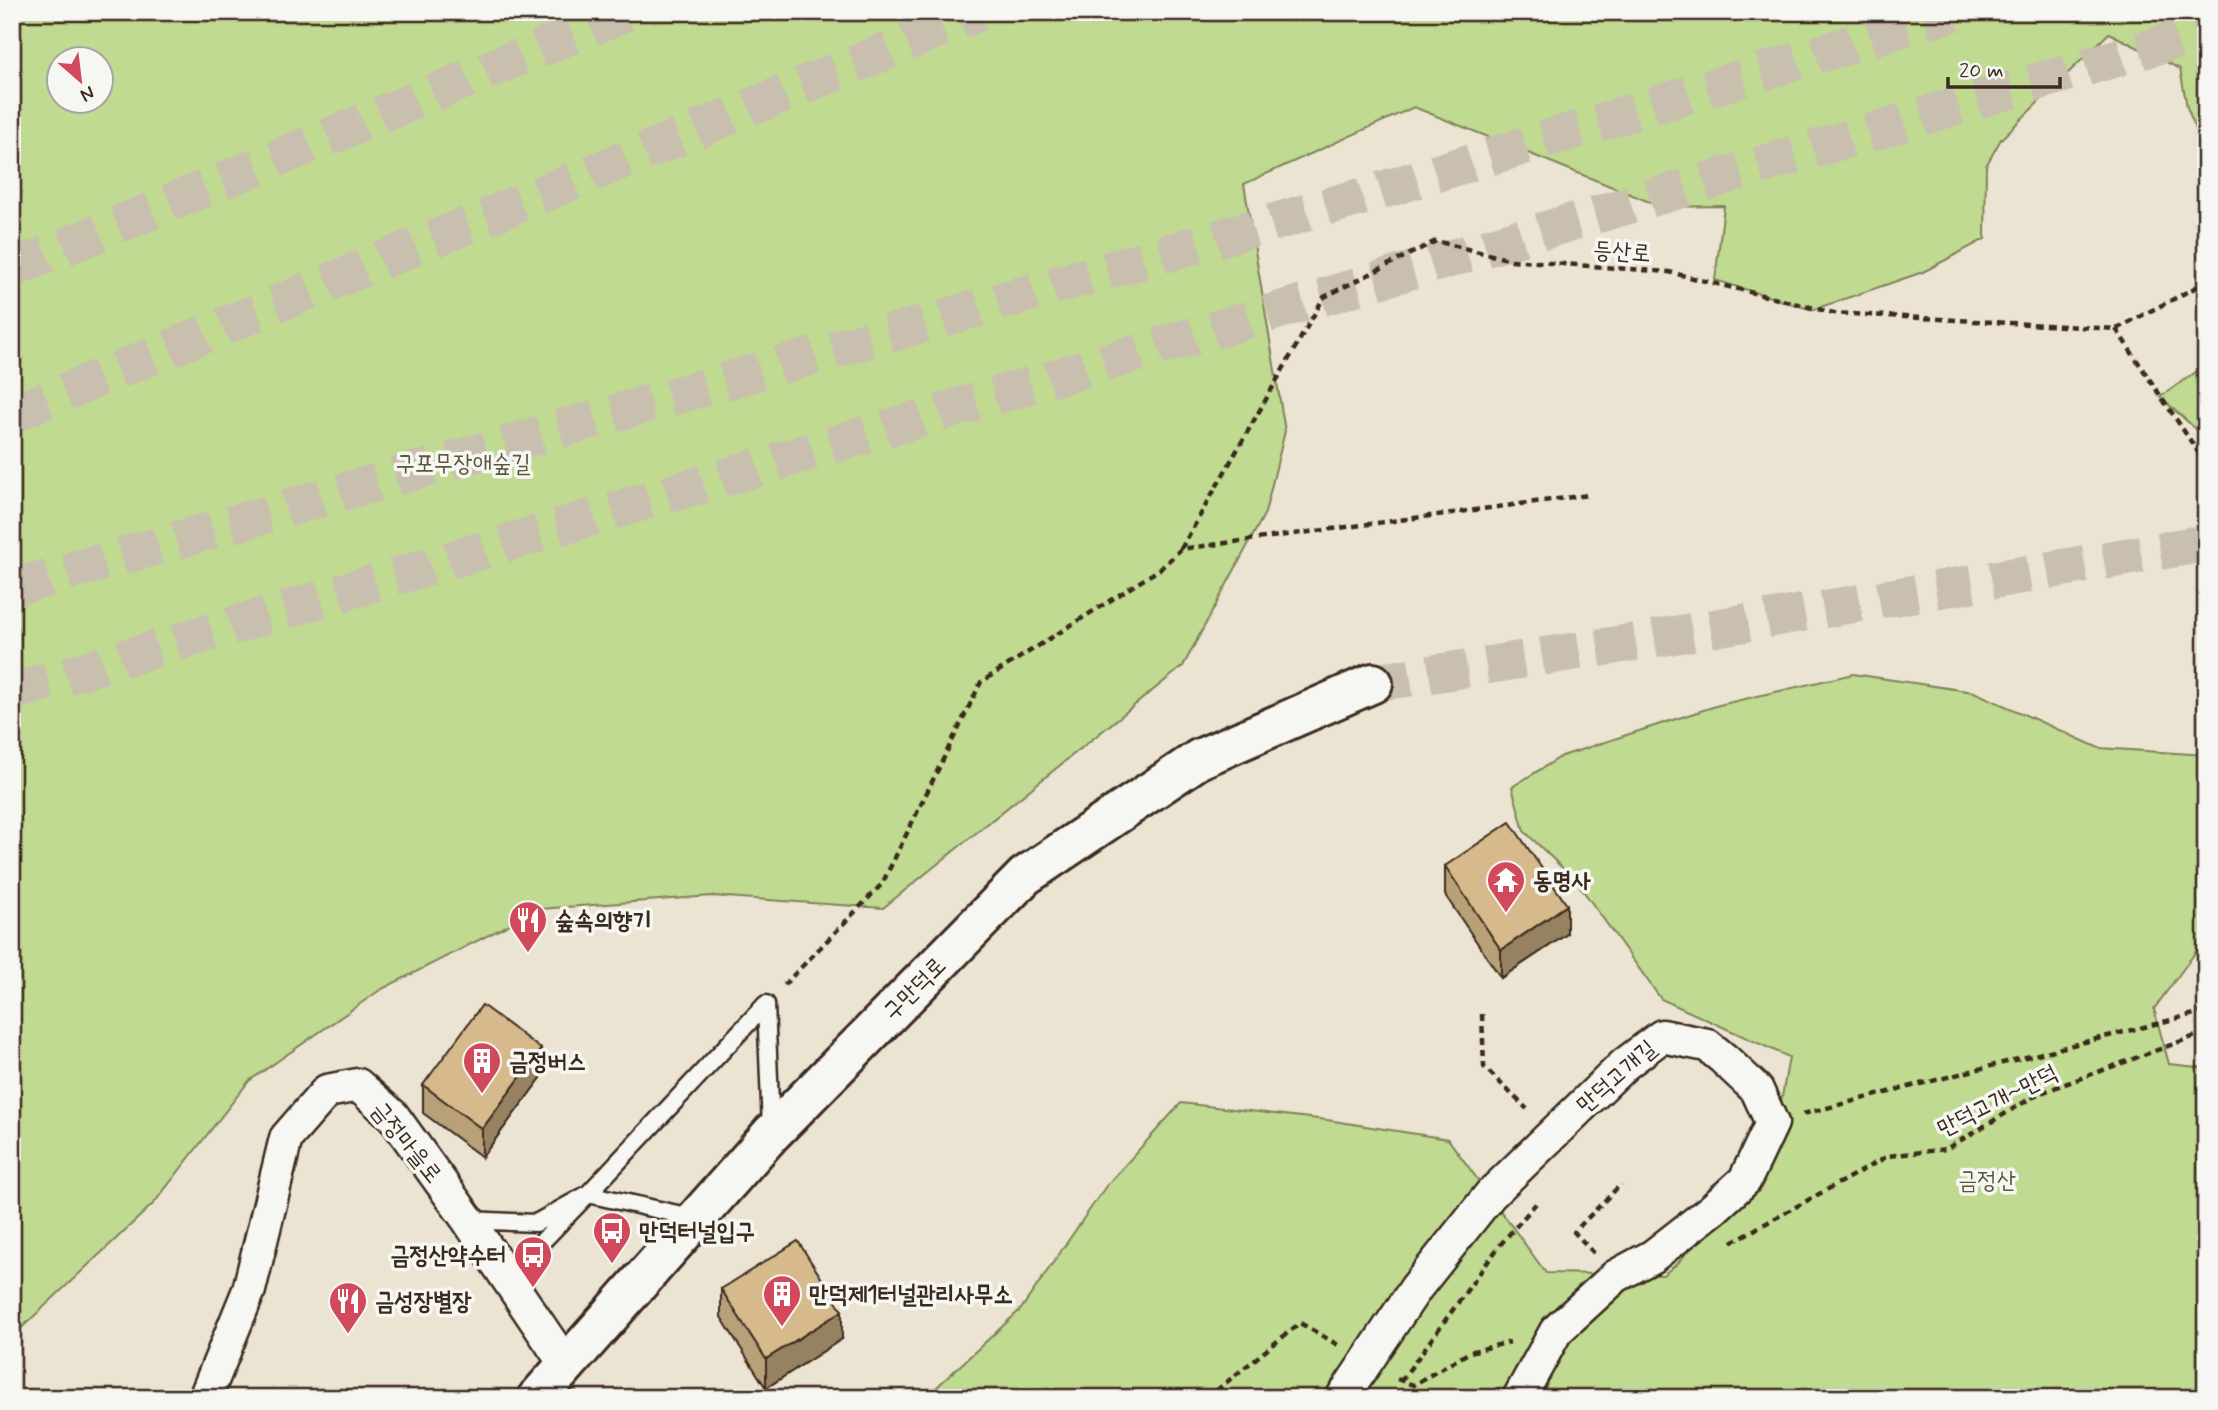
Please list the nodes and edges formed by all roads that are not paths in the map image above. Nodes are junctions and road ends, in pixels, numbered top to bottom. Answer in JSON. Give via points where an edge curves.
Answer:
{"nodes":[{"id":1,"x":1373,"y":683,"type":"tunnel mouth"},
{"id":2,"x":771,"y":1134,"type":"junction"},
{"id":3,"x":588,"y":1194,"type":"junction"},
{"id":4,"x":695,"y":1218,"type":"junction"},
{"id":5,"x":468,"y":1220,"type":"junction"},
{"id":6,"x":507,"y":1278,"type":"junction"},
{"id":7,"x":566,"y":1365,"type":"junction"},
{"id":8,"x":205,"y":1398,"type":"edge"},
{"id":9,"x":537,"y":1398,"type":"edge"},
{"id":10,"x":1342,"y":1398,"type":"edge"},
{"id":11,"x":1519,"y":1398,"type":"edge"}],
"edges":[{"from":1,"to":2,"type":"main road","name":"구만덕로","via":[[1199,759],[1025,876]]},
{"from":2,"to":3,"type":"lane","via":[[766,1004]]},
{"from":2,"to":4,"type":"main road","name":"구만덕로"},
{"from":3,"to":4,"type":"lane"},
{"from":3,"to":5,"type":"lane","via":[[536,1223]]},
{"from":3,"to":6,"type":"lane"},
{"from":4,"to":7,"type":"main road","name":"구만덕로"},
{"from":5,"to":6,"type":"street","name":"금정마을로"},
{"from":5,"to":8,"type":"street","name":"금정마을로","via":[[384,1108],[358,1085],[327,1091],[286,1138],[248,1290]]},
{"from":6,"to":7,"type":"street","name":"금정마을로"},
{"from":7,"to":9,"type":"main road","name":"구만덕로"},
{"from":10,"to":11,"type":"street","name":"만덕고개길","via":[[1416,1288],[1490,1195],[1625,1064],[1662,1036],[1707,1045],[1757,1090],[1772,1123],[1745,1180],[1653,1256],[1616,1276],[1556,1331]]}]}
